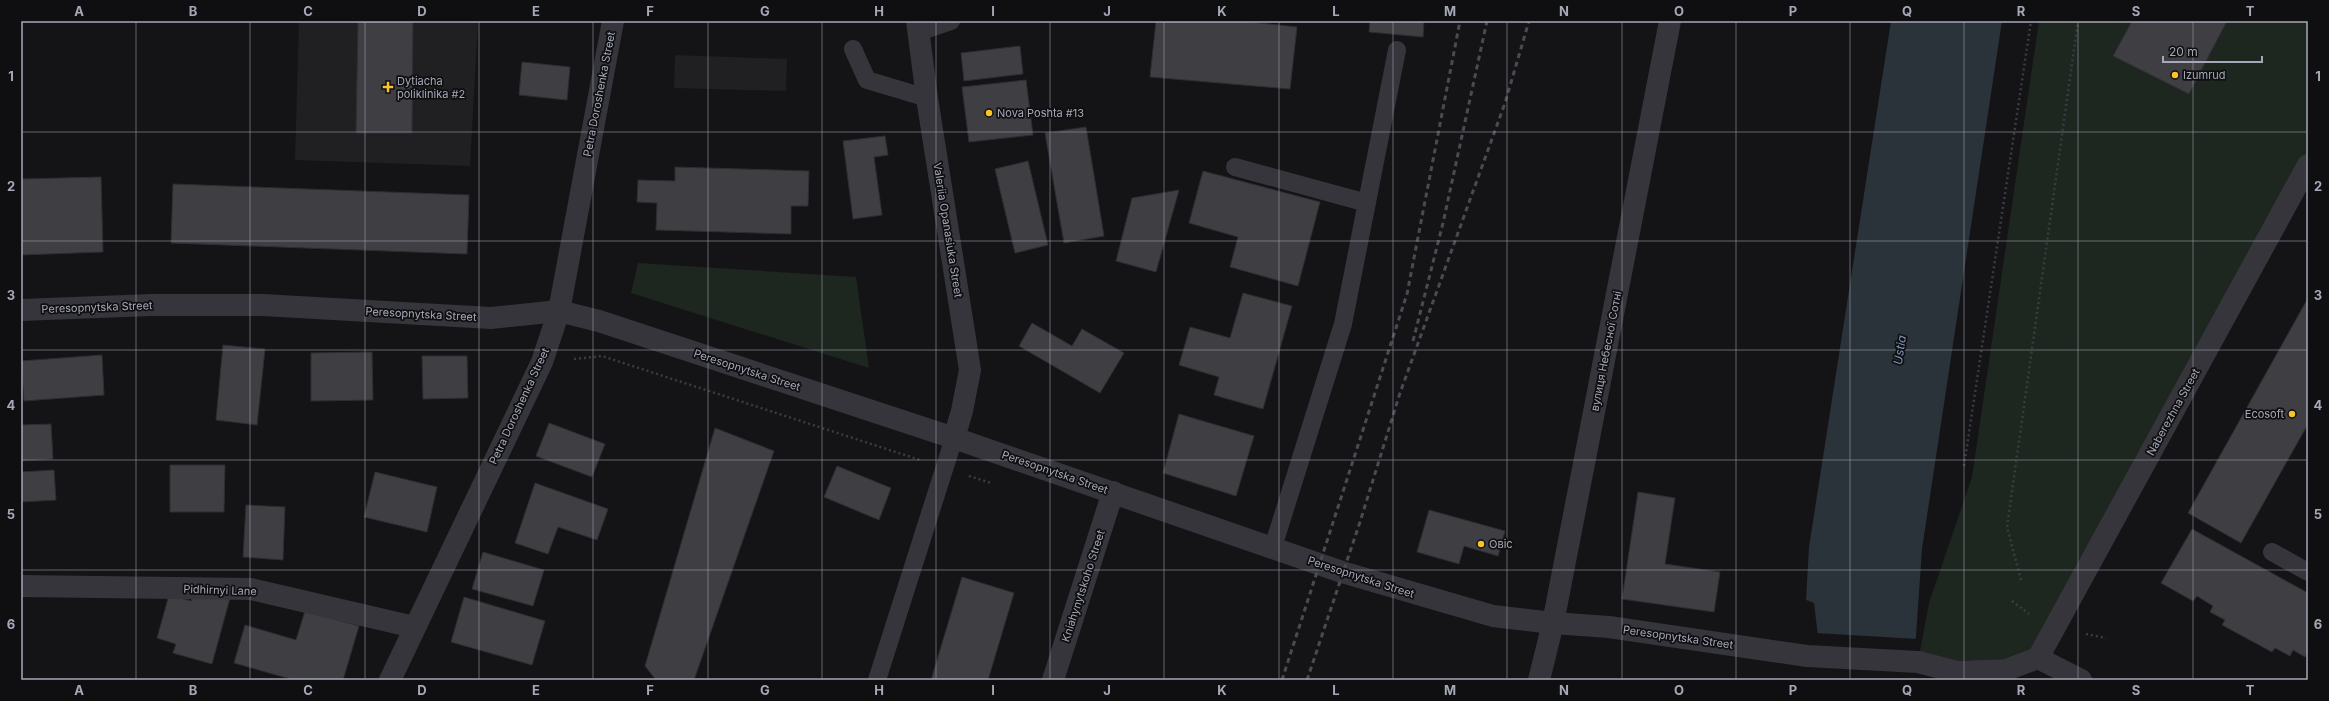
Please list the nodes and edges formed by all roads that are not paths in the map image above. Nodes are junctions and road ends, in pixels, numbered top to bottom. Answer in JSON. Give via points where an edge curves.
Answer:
{"nodes":[{"id":1,"x":613,"y":21,"type":"edge"},
{"id":2,"x":951,"y":21,"type":"edge"},
{"id":3,"x":1670,"y":21,"type":"edge"},
{"id":4,"x":918,"y":27,"type":"edge"},
{"id":5,"x":853,"y":49,"type":"dead end"},
{"id":6,"x":1397,"y":50,"type":"dead end"},
{"id":7,"x":926,"y":98,"type":"junction"},
{"id":8,"x":2308,"y":165,"type":"edge"},
{"id":9,"x":1235,"y":166,"type":"dead end"},
{"id":10,"x":1367,"y":203,"type":"junction"},
{"id":11,"x":21,"y":310,"type":"edge"},
{"id":12,"x":559,"y":311,"type":"junction"},
{"id":13,"x":954,"y":438,"type":"junction"},
{"id":14,"x":1113,"y":492,"type":"junction"},
{"id":15,"x":1273,"y":547,"type":"junction"},
{"id":16,"x":2272,"y":552,"type":"dead end"},
{"id":17,"x":2308,"y":572,"type":"edge"},
{"id":18,"x":21,"y":586,"type":"edge"},
{"id":19,"x":1553,"y":622,"type":"junction"},
{"id":20,"x":414,"y":627,"type":"junction"},
{"id":21,"x":2038,"y":658,"type":"junction"},
{"id":22,"x":390,"y":680,"type":"edge"},
{"id":23,"x":877,"y":680,"type":"edge"},
{"id":24,"x":1053,"y":680,"type":"edge"},
{"id":25,"x":1539,"y":680,"type":"edge"},
{"id":26,"x":2081,"y":680,"type":"edge"}],
"edges":[{"from":1,"to":12,"type":"street","name":"Petra Doroshenka Street"},
{"from":2,"to":4,"type":"lane"},
{"from":3,"to":19,"type":"street","name":"вулиця Небесної Сотні"},
{"from":4,"to":7,"type":"street","name":"Valeriia Opanasiuka Street"},
{"from":5,"to":7,"type":"lane","via":[[867,80]]},
{"from":6,"to":10,"type":"lane"},
{"from":7,"to":13,"type":"street","name":"Valeriia Opanasiuka Street","via":[[970,370]]},
{"from":8,"to":21,"type":"street","name":"Naberezhna Street"},
{"from":9,"to":10,"type":"lane"},
{"from":10,"to":15,"type":"lane","via":[[1343,324]]},
{"from":11,"to":12,"type":"street","name":"Peresopnytska Street","via":[[151,305],[263,305],[491,318]]},
{"from":12,"to":13,"type":"street","name":"Peresopnytska Street","via":[[599,321]]},
{"from":12,"to":20,"type":"street","name":"Petra Doroshenka Street","via":[[542,362]]},
{"from":13,"to":14,"type":"street","name":"Peresopnytska Street"},
{"from":13,"to":23,"type":"lane"},
{"from":14,"to":15,"type":"street","name":"Peresopnytska Street"},
{"from":14,"to":24,"type":"street","name":"Kniahynytskoho Street"},
{"from":15,"to":19,"type":"street","name":"Peresopnytska Street","via":[[1342,572],[1493,616]]},
{"from":16,"to":17,"type":"lane"},
{"from":18,"to":20,"type":"street","name":"Pidhirnyi Lane","via":[[251,589]]},
{"from":19,"to":21,"type":"street","name":"Peresopnytska Street","via":[[1609,627],[1807,656],[1918,662],[1964,672],[2006,670]]},
{"from":19,"to":25,"type":"street","name":"вулиця Небесної Сотні"},
{"from":20,"to":22,"type":"street","name":"Petra Doroshenka Street"},
{"from":21,"to":26,"type":"street"}]}
